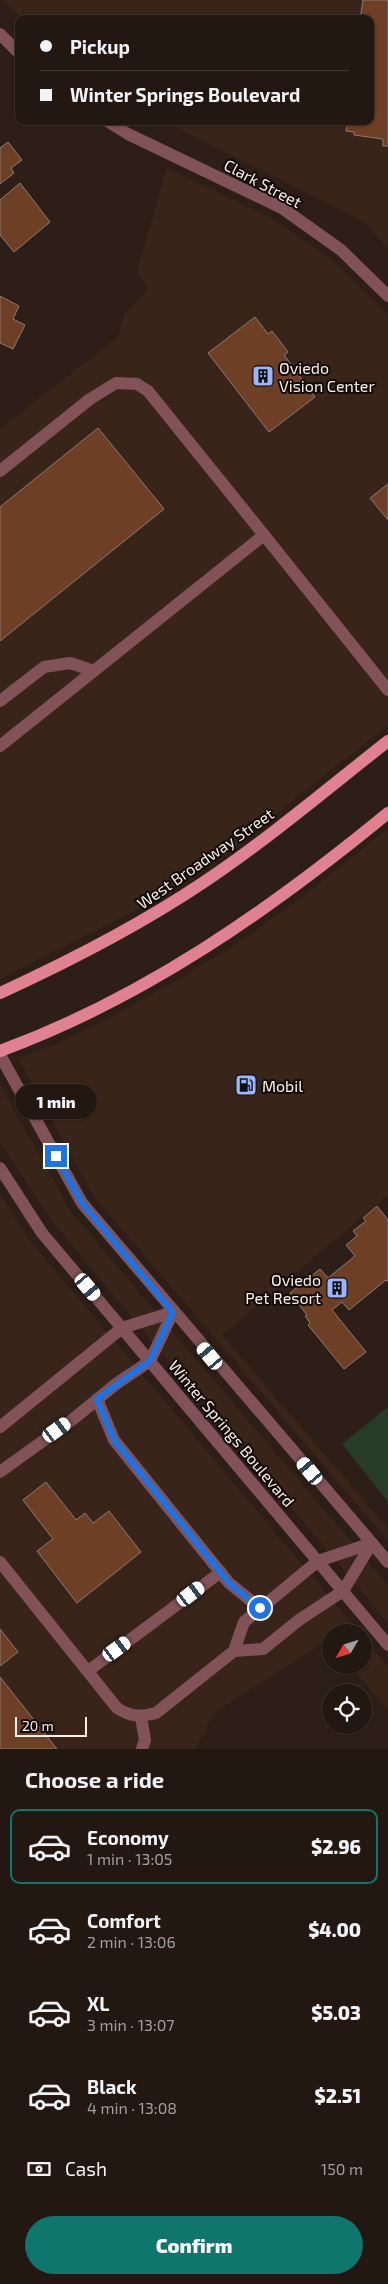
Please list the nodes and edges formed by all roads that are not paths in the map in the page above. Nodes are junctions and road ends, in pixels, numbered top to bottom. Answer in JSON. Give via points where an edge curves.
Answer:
{"nodes":[{"id":1,"x":0,"y":34,"type":"edge"},
{"id":2,"x":15,"y":48,"type":"edge"},
{"id":3,"x":113,"y":125,"type":"edge"},
{"id":4,"x":388,"y":296,"type":"edge"},
{"id":5,"x":0,"y":472,"type":"edge"},
{"id":6,"x":264,"y":535,"type":"junction"},
{"id":7,"x":94,"y":671,"type":"junction"},
{"id":8,"x":388,"y":690,"type":"edge"},
{"id":9,"x":0,"y":701,"type":"edge"},
{"id":10,"x":388,"y":741,"type":"edge"},
{"id":11,"x":0,"y":746,"type":"edge"},
{"id":12,"x":388,"y":813,"type":"edge"},
{"id":13,"x":0,"y":993,"type":"edge"},
{"id":14,"x":0,"y":1053,"type":"edge"},
{"id":15,"x":0,"y":1168,"type":"edge"},
{"id":16,"x":173,"y":1312,"type":"junction"},
{"id":17,"x":122,"y":1328,"type":"junction"},
{"id":18,"x":150,"y":1361,"type":"junction"},
{"id":19,"x":97,"y":1399,"type":"junction"},
{"id":20,"x":0,"y":1427,"type":"edge"},
{"id":21,"x":0,"y":1472,"type":"edge"},
{"id":22,"x":372,"y":1543,"type":"junction"},
{"id":23,"x":318,"y":1561,"type":"junction"},
{"id":24,"x":0,"y":1562,"type":"edge"},
{"id":25,"x":388,"y":1562,"type":"edge"},
{"id":26,"x":221,"y":1572,"type":"junction"},
{"id":27,"x":342,"y":1591,"type":"junction"},
{"id":28,"x":260,"y":1608,"type":"junction"},
{"id":29,"x":388,"y":1645,"type":"edge"},
{"id":30,"x":234,"y":1651,"type":"junction"},
{"id":31,"x":88,"y":1671,"type":"junction"},
{"id":32,"x":141,"y":1717,"type":"junction"},
{"id":33,"x":142,"y":1749,"type":"edge"}],
"edges":[{"from":1,"to":2,"type":"street"},
{"from":3,"to":4,"type":"street","name":"Clark Street","via":[[282,208],[341,250]]},
{"from":5,"to":6,"type":"street","via":[[116,382],[137,384],[148,391]]},
{"from":6,"to":7,"type":"street"},
{"from":6,"to":8,"type":"street"},
{"from":7,"to":9,"type":"street","via":[[70,663],[44,667]]},
{"from":7,"to":11,"type":"street"},
{"from":10,"to":13,"type":"main road","name":"West Broadway Street","via":[[203,883],[142,921]]},
{"from":12,"to":14,"type":"main road","via":[[294,888],[177,966],[51,1032]]},
{"from":14,"to":16,"type":"street","name":"Winter Springs Boulevard","via":[[82,1203]]},
{"from":15,"to":17,"type":"street","name":"Winter Springs Boulevard","via":[[42,1233]]},
{"from":16,"to":17,"type":"street"},
{"from":16,"to":18,"type":"street"},
{"from":16,"to":22,"type":"street","name":"Winter Springs Boulevard"},
{"from":17,"to":18,"type":"street","name":"Winter Springs Boulevard"},
{"from":17,"to":20,"type":"street"},
{"from":18,"to":19,"type":"street"},
{"from":18,"to":23,"type":"street","name":"Winter Springs Boulevard"},
{"from":19,"to":21,"type":"street"},
{"from":19,"to":26,"type":"street","via":[[114,1440]]},
{"from":22,"to":23,"type":"street"},
{"from":22,"to":25,"type":"street","name":"Winter Springs Boulevard"},
{"from":22,"to":27,"type":"street"},
{"from":23,"to":27,"type":"street","name":"Winter Springs Boulevard"},
{"from":23,"to":28,"type":"street"},
{"from":24,"to":31,"type":"street"},
{"from":26,"to":28,"type":"street","via":[[229,1583]]},
{"from":26,"to":31,"type":"street"},
{"from":27,"to":29,"type":"street","name":"Winter Springs Boulevard"},
{"from":27,"to":30,"type":"street","via":[[263,1649]]},
{"from":28,"to":30,"type":"street","via":[[244,1622]]},
{"from":30,"to":32,"type":"street","via":[[156,1713]]},
{"from":31,"to":32,"type":"street","via":[[117,1708]]},
{"from":32,"to":33,"type":"street","via":[[145,1740]]}]}
